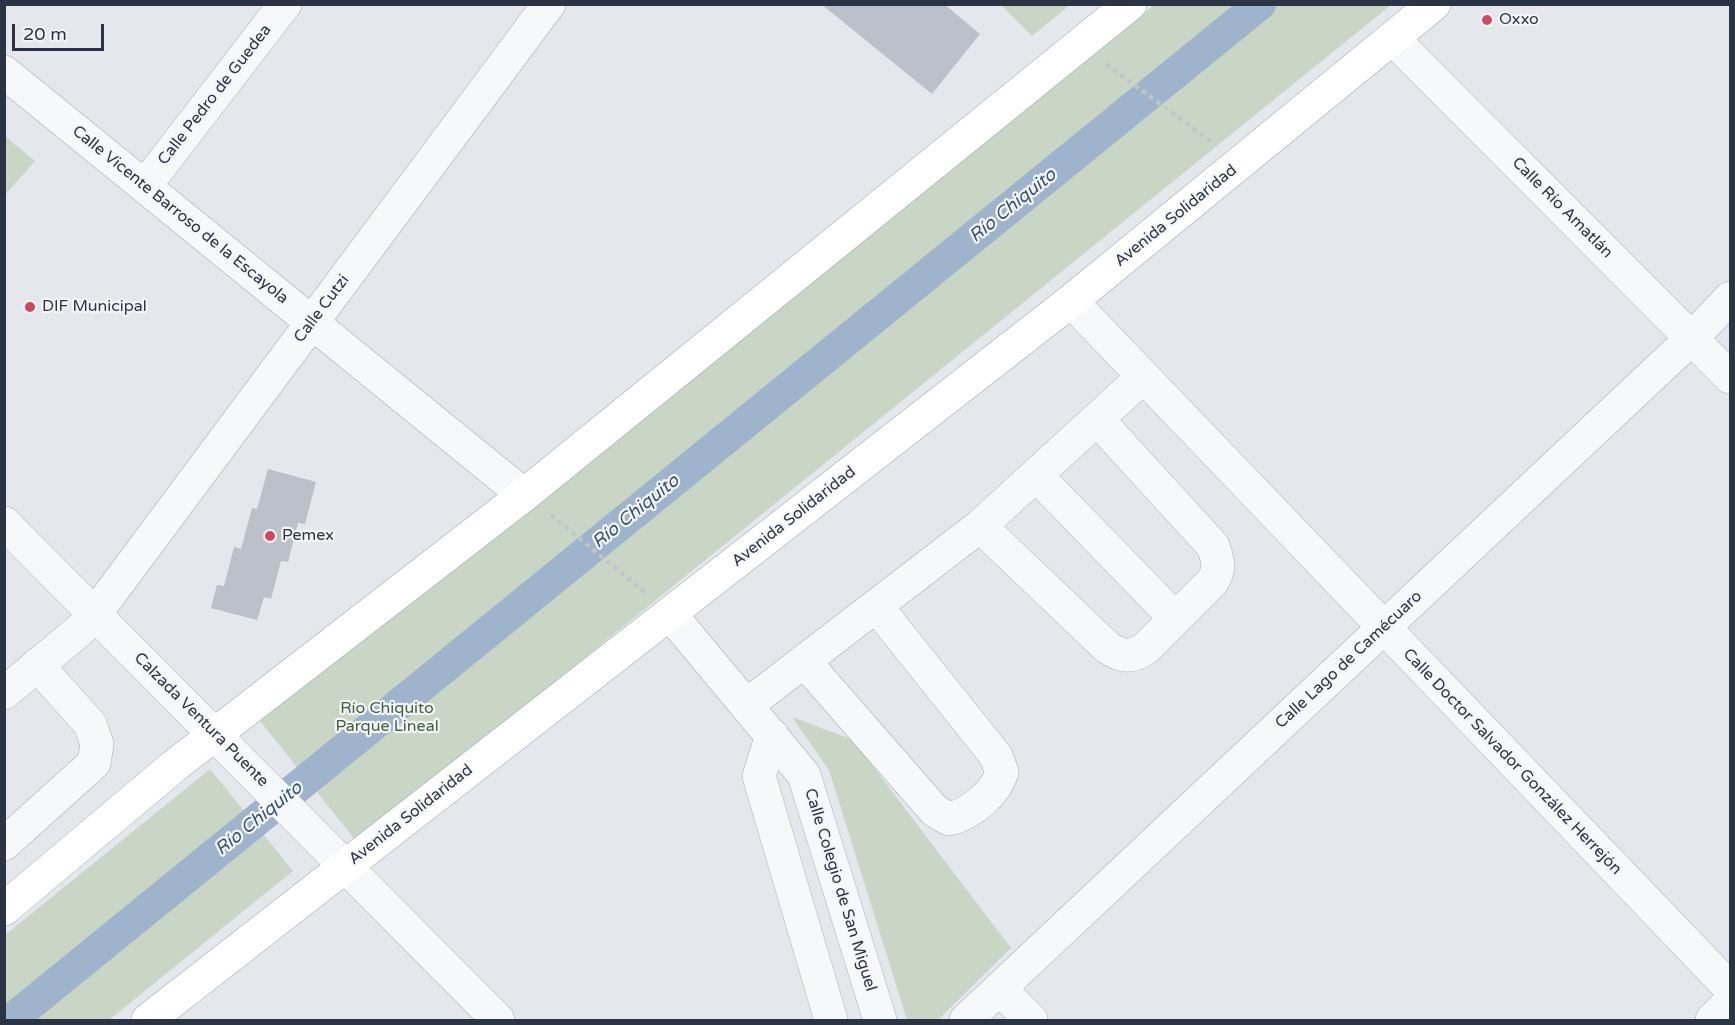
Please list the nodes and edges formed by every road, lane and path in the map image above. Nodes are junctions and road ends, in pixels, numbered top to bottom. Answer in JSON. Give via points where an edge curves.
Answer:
{"nodes":[{"id":1,"x":285,"y":4,"type":"edge"},
{"id":2,"x":549,"y":4,"type":"edge"},
{"id":3,"x":1130,"y":4,"type":"edge"},
{"id":4,"x":1434,"y":4,"type":"edge"},
{"id":5,"x":1393,"y":39,"type":"junction"},
{"id":6,"x":4,"y":72,"type":"edge"},
{"id":7,"x":1128,"y":80,"type":"dead end"},
{"id":8,"x":1193,"y":126,"type":"dead end"},
{"id":9,"x":145,"y":186,"type":"junction"},
{"id":10,"x":1731,"y":298,"type":"edge"},
{"id":11,"x":1071,"y":301,"type":"junction"},
{"id":12,"x":312,"y":323,"type":"junction"},
{"id":13,"x":1692,"y":338,"type":"junction"},
{"id":14,"x":1143,"y":377,"type":"junction"},
{"id":15,"x":1731,"y":377,"type":"edge"},
{"id":16,"x":1097,"y":419,"type":"junction"},
{"id":17,"x":1036,"y":475,"type":"junction"},
{"id":18,"x":524,"y":495,"type":"junction"},
{"id":19,"x":4,"y":523,"type":"edge"},
{"id":20,"x":980,"y":526,"type":"junction"},
{"id":21,"x":572,"y":531,"type":"dead end"},
{"id":22,"x":619,"y":569,"type":"dead end"},
{"id":23,"x":876,"y":606,"type":"junction"},
{"id":24,"x":95,"y":614,"type":"junction"},
{"id":25,"x":670,"y":614,"type":"junction"},
{"id":26,"x":1175,"y":618,"type":"junction"},
{"id":27,"x":1383,"y":628,"type":"junction"},
{"id":28,"x":804,"y":661,"type":"junction"},
{"id":29,"x":37,"y":665,"type":"junction"},
{"id":30,"x":4,"y":693,"type":"edge"},
{"id":31,"x":747,"y":705,"type":"junction"},
{"id":32,"x":215,"y":735,"type":"junction"},
{"id":33,"x":772,"y":735,"type":"junction"},
{"id":34,"x":4,"y":844,"type":"edge"},
{"id":35,"x":336,"y":857,"type":"junction"},
{"id":36,"x":5,"y":909,"type":"edge"},
{"id":37,"x":1731,"y":988,"type":"edge"},
{"id":38,"x":1001,"y":990,"type":"junction"},
{"id":39,"x":1731,"y":1002,"type":"edge"},
{"id":40,"x":148,"y":1020,"type":"edge"},
{"id":41,"x":498,"y":1020,"type":"edge"},
{"id":42,"x":831,"y":1020,"type":"edge"},
{"id":43,"x":880,"y":1020,"type":"edge"},
{"id":44,"x":966,"y":1020,"type":"edge"},
{"id":45,"x":1031,"y":1020,"type":"edge"},
{"id":46,"x":1712,"y":1020,"type":"edge"}],
"edges":[{"from":1,"to":9,"type":"street","name":"Calle Pedro de Guedea"},
{"from":2,"to":12,"type":"street","name":"Calle Cutzi"},
{"from":3,"to":18,"type":"main road"},
{"from":4,"to":5,"type":"main road","name":"Avenida Solidaridad"},
{"from":5,"to":11,"type":"main road","name":"Avenida Solidaridad"},
{"from":5,"to":13,"type":"street","name":"Calle Río Amatlán"},
{"from":6,"to":9,"type":"street","name":"Calle Vicente Barroso de la Escayola"},
{"from":7,"to":8,"type":"path"},
{"from":9,"to":12,"type":"street","name":"Calle Vicente Barroso de la Escayola"},
{"from":10,"to":13,"type":"street","name":"Calle Lago de Camécuaro"},
{"from":11,"to":14,"type":"street","name":"Calle Doctor Salvador González Herrejón"},
{"from":11,"to":25,"type":"main road","name":"Avenida Solidaridad"},
{"from":12,"to":18,"type":"street","name":"Calle Vicente Barroso de la Escayola"},
{"from":12,"to":24,"type":"street","name":"Calle Cutzi"},
{"from":13,"to":15,"type":"street","name":"Calle Río Amatlán"},
{"from":13,"to":27,"type":"street","name":"Calle Lago de Camécuaro"},
{"from":14,"to":16,"type":"street"},
{"from":14,"to":27,"type":"street","name":"Calle Doctor Salvador González Herrejón"},
{"from":16,"to":17,"type":"street"},
{"from":16,"to":26,"type":"street","via":[[1213,546],[1217,574]]},
{"from":17,"to":20,"type":"street"},
{"from":17,"to":26,"type":"street"},
{"from":18,"to":32,"type":"main road"},
{"from":19,"to":24,"type":"street","name":"Calzada Ventura Puente"},
{"from":20,"to":23,"type":"street"},
{"from":20,"to":26,"type":"street","via":[[1119,655],[1133,656],[1145,649]]},
{"from":21,"to":22,"type":"path"},
{"from":23,"to":28,"type":"street"},
{"from":23,"to":28,"type":"street","via":[[996,756],[1002,772],[999,783],[965,816],[949,819],[935,811]]},
{"from":24,"to":29,"type":"street","name":"Calle Cutzi"},
{"from":24,"to":32,"type":"street","name":"Calzada Ventura Puente"},
{"from":25,"to":31,"type":"street","name":"Calle Colegio de San Miguel"},
{"from":25,"to":35,"type":"main road","name":"Avenida Solidaridad"},
{"from":27,"to":37,"type":"street","name":"Calle Doctor Salvador González Herrejón"},
{"from":27,"to":38,"type":"street","name":"Calle Lago de Camécuaro"},
{"from":28,"to":31,"type":"street"},
{"from":29,"to":30,"type":"street","name":"Calle Cutzi"},
{"from":29,"to":34,"type":"street","via":[[90,724],[98,744],[94,763]]},
{"from":31,"to":33,"type":"street","name":"Calle Colegio de San Miguel"},
{"from":32,"to":35,"type":"street","name":"Calzada Ventura Puente"},
{"from":32,"to":36,"type":"main road"},
{"from":33,"to":42,"type":"street","via":[[759,776]]},
{"from":33,"to":43,"type":"street","name":"Calle Colegio de San Miguel","via":[[804,775]]},
{"from":35,"to":40,"type":"main road","name":"Avenida Solidaridad"},
{"from":35,"to":41,"type":"street","name":"Calzada Ventura Puente"},
{"from":38,"to":44,"type":"street","name":"Calle Lago de Camécuaro"},
{"from":38,"to":45,"type":"street"},
{"from":39,"to":46,"type":"street"}]}
